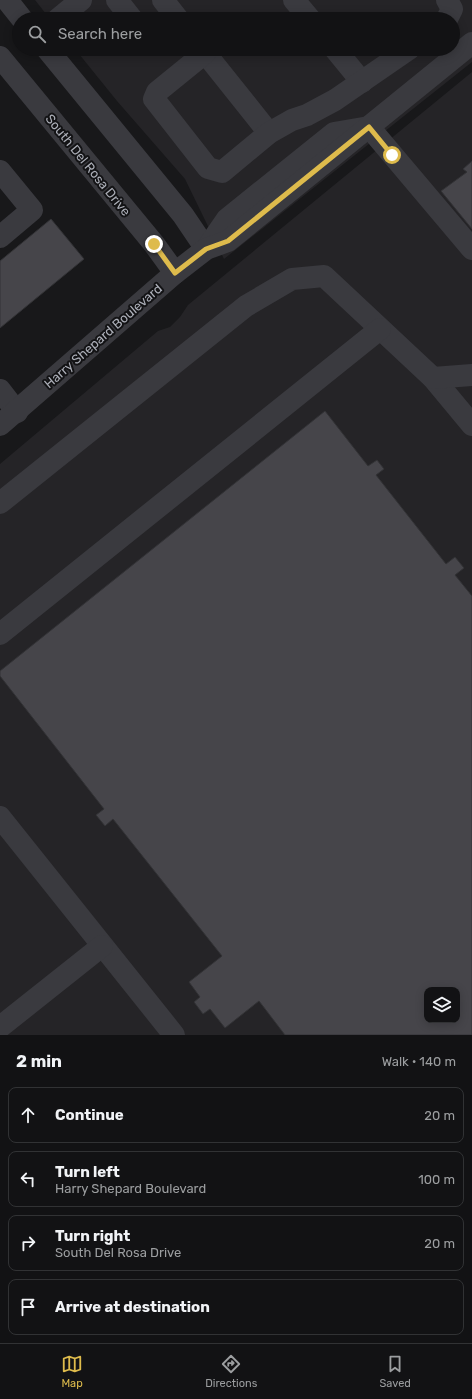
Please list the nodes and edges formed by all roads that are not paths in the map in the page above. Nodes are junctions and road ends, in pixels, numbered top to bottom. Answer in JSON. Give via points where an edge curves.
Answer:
{"nodes":[{"id":1,"x":6,"y":0,"type":"edge"},
{"id":2,"x":81,"y":0,"type":"edge"},
{"id":3,"x":117,"y":0,"type":"edge"},
{"id":4,"x":163,"y":0,"type":"edge"},
{"id":5,"x":294,"y":0,"type":"edge"},
{"id":6,"x":16,"y":12,"type":"edge"},
{"id":7,"x":66,"y":12,"type":"edge"},
{"id":8,"x":126,"y":12,"type":"edge"},
{"id":9,"x":172,"y":12,"type":"edge"},
{"id":10,"x":304,"y":12,"type":"edge"},
{"id":11,"x":472,"y":43,"type":"edge"},
{"id":12,"x":460,"y":53,"type":"edge"},
{"id":13,"x":53,"y":56,"type":"edge"},
{"id":14,"x":198,"y":56,"type":"edge"},
{"id":15,"x":208,"y":56,"type":"edge"},
{"id":16,"x":341,"y":56,"type":"edge"},
{"id":17,"x":399,"y":56,"type":"edge"},
{"id":18,"x":456,"y":56,"type":"edge"},
{"id":19,"x":0,"y":57,"type":"edge"},
{"id":20,"x":362,"y":82,"type":"junction"},
{"id":21,"x":369,"y":127,"type":"junction"},
{"id":22,"x":269,"y":133,"type":"junction"},
{"id":23,"x":0,"y":171,"type":"edge"},
{"id":24,"x":0,"y":237,"type":"edge"},
{"id":25,"x":206,"y":249,"type":"junction"},
{"id":26,"x":472,"y":250,"type":"edge"},
{"id":27,"x":175,"y":273,"type":"junction"},
{"id":28,"x":380,"y":329,"type":"junction"},
{"id":29,"x":472,"y":375,"type":"edge"},
{"id":30,"x":433,"y":378,"type":"junction"},
{"id":31,"x":0,"y":390,"type":"edge"},
{"id":32,"x":17,"y":412,"type":"junction"},
{"id":33,"x":0,"y":425,"type":"edge"},
{"id":34,"x":472,"y":425,"type":"edge"},
{"id":35,"x":0,"y":503,"type":"edge"},
{"id":36,"x":0,"y":634,"type":"edge"},
{"id":37,"x":0,"y":817,"type":"edge"},
{"id":38,"x":102,"y":946,"type":"junction"},
{"id":39,"x":0,"y":1027,"type":"edge"},
{"id":40,"x":174,"y":1035,"type":"edge"}],
"edges":[{"from":1,"to":6,"type":"street"},
{"from":2,"to":7,"type":"street"},
{"from":3,"to":8,"type":"street"},
{"from":4,"to":9,"type":"street"},
{"from":5,"to":10,"type":"street"},
{"from":11,"to":12,"type":"street","name":"Harry Shepard Boulevard"},
{"from":13,"to":25,"type":"street","via":[[183,215]]},
{"from":14,"to":22,"type":"street","via":[[157,92],[154,99],[208,168],[222,172]]},
{"from":15,"to":22,"type":"street"},
{"from":16,"to":20,"type":"street"},
{"from":17,"to":20,"type":"street"},
{"from":18,"to":21,"type":"street","name":"Harry Shepard Boulevard"},
{"from":19,"to":27,"type":"street","name":"South Del Rosa Drive"},
{"from":20,"to":22,"type":"street","via":[[336,100]]},
{"from":21,"to":25,"type":"street","name":"Harry Shepard Boulevard","via":[[228,241]]},
{"from":21,"to":26,"type":"street"},
{"from":23,"to":24,"type":"street","via":[[32,210]]},
{"from":25,"to":27,"type":"street","name":"Harry Shepard Boulevard"},
{"from":27,"to":32,"type":"street","name":"Harry Shepard Boulevard"},
{"from":28,"to":30,"type":"street"},
{"from":28,"to":35,"type":"street","via":[[324,276],[292,279],[246,306]]},
{"from":28,"to":36,"type":"street"},
{"from":29,"to":30,"type":"street"},
{"from":30,"to":34,"type":"street"},
{"from":31,"to":32,"type":"street"},
{"from":32,"to":33,"type":"street","name":"Harry Shepard Boulevard"},
{"from":37,"to":38,"type":"street"},
{"from":38,"to":39,"type":"street"},
{"from":38,"to":40,"type":"street"}]}
